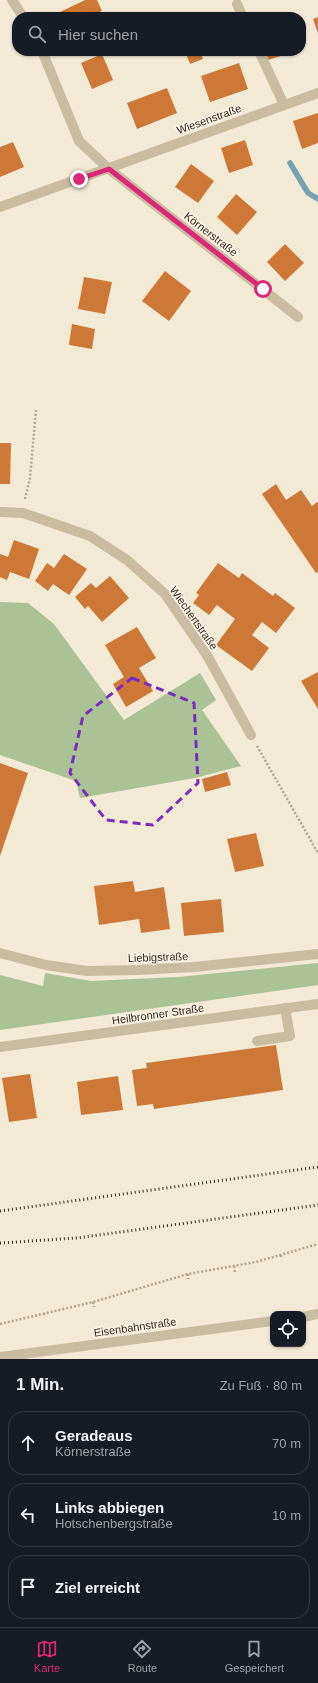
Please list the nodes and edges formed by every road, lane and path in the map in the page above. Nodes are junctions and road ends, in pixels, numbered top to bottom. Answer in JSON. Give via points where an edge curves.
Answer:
{"nodes":[{"id":1,"x":12,"y":0,"type":"edge"},
{"id":2,"x":237,"y":4,"type":"dead end"},
{"id":3,"x":20,"y":12,"type":"edge"},
{"id":4,"x":241,"y":12,"type":"edge"},
{"id":5,"x":44,"y":56,"type":"edge"},
{"id":6,"x":261,"y":56,"type":"edge"},
{"id":7,"x":318,"y":93,"type":"edge"},
{"id":8,"x":284,"y":105,"type":"junction"},
{"id":9,"x":109,"y":169,"type":"junction"},
{"id":10,"x":0,"y":207,"type":"edge"},
{"id":11,"x":298,"y":317,"type":"dead end"},
{"id":12,"x":36,"y":410,"type":"dead end"},
{"id":13,"x":0,"y":512,"type":"edge"},
{"id":14,"x":22,"y":513,"type":"junction"},
{"id":15,"x":250,"y":735,"type":"joint"},
{"id":16,"x":318,"y":853,"type":"edge"},
{"id":17,"x":0,"y":953,"type":"edge"},
{"id":18,"x":318,"y":954,"type":"edge"},
{"id":19,"x":318,"y":1004,"type":"edge"},
{"id":20,"x":285,"y":1008,"type":"junction"},
{"id":21,"x":257,"y":1041,"type":"dead end"},
{"id":22,"x":0,"y":1047,"type":"edge"},
{"id":23,"x":318,"y":1244,"type":"edge"},
{"id":24,"x":281,"y":1255,"type":"junction"},
{"id":25,"x":281,"y":1259,"type":"dead end"},
{"id":26,"x":234,"y":1266,"type":"junction"},
{"id":27,"x":235,"y":1273,"type":"dead end"},
{"id":28,"x":188,"y":1274,"type":"junction"},
{"id":29,"x":188,"y":1279,"type":"dead end"},
{"id":30,"x":93,"y":1302,"type":"junction"},
{"id":31,"x":94,"y":1308,"type":"dead end"},
{"id":32,"x":44,"y":1312,"type":"junction"},
{"id":33,"x":318,"y":1314,"type":"edge"},
{"id":34,"x":306,"y":1316,"type":"edge"},
{"id":35,"x":45,"y":1317,"type":"dead end"},
{"id":36,"x":270,"y":1320,"type":"edge"},
{"id":37,"x":0,"y":1324,"type":"edge"},
{"id":38,"x":0,"y":1357,"type":"edge"}],
"edges":[{"from":1,"to":3,"type":"street"},
{"from":2,"to":4,"type":"street"},
{"from":5,"to":9,"type":"street","name":"Körnerstraße","via":[[79,140]]},
{"from":6,"to":8,"type":"street"},
{"from":7,"to":8,"type":"street","name":"Wiesenstraße"},
{"from":8,"to":9,"type":"street","name":"Wiesenstraße"},
{"from":9,"to":10,"type":"street","name":"Wiesenstraße"},
{"from":9,"to":11,"type":"street","name":"Körnerstraße"},
{"from":12,"to":14,"type":"path","via":[[30,478]]},
{"from":13,"to":14,"type":"street","name":"Wiechertstraße"},
{"from":14,"to":15,"type":"street","name":"Wiechertstraße","via":[[90,536],[127,560],[165,594],[208,657]]},
{"from":15,"to":16,"type":"path"},
{"from":17,"to":18,"type":"street","name":"Liebigstraße","via":[[46,965],[88,970],[194,967]]},
{"from":19,"to":20,"type":"street","name":"Heilbronner Straße"},
{"from":20,"to":21,"type":"street","via":[[290,1036]]},
{"from":20,"to":22,"type":"street","name":"Heilbronner Straße"},
{"from":23,"to":24,"type":"path"},
{"from":24,"to":25,"type":"path"},
{"from":24,"to":26,"type":"path"},
{"from":26,"to":27,"type":"path"},
{"from":26,"to":28,"type":"path"},
{"from":28,"to":29,"type":"path"},
{"from":28,"to":30,"type":"path"},
{"from":30,"to":31,"type":"path"},
{"from":30,"to":32,"type":"path"},
{"from":32,"to":35,"type":"path"},
{"from":32,"to":37,"type":"path"},
{"from":33,"to":34,"type":"street"},
{"from":36,"to":38,"type":"street","name":"Eisenbahnstraße"}]}
